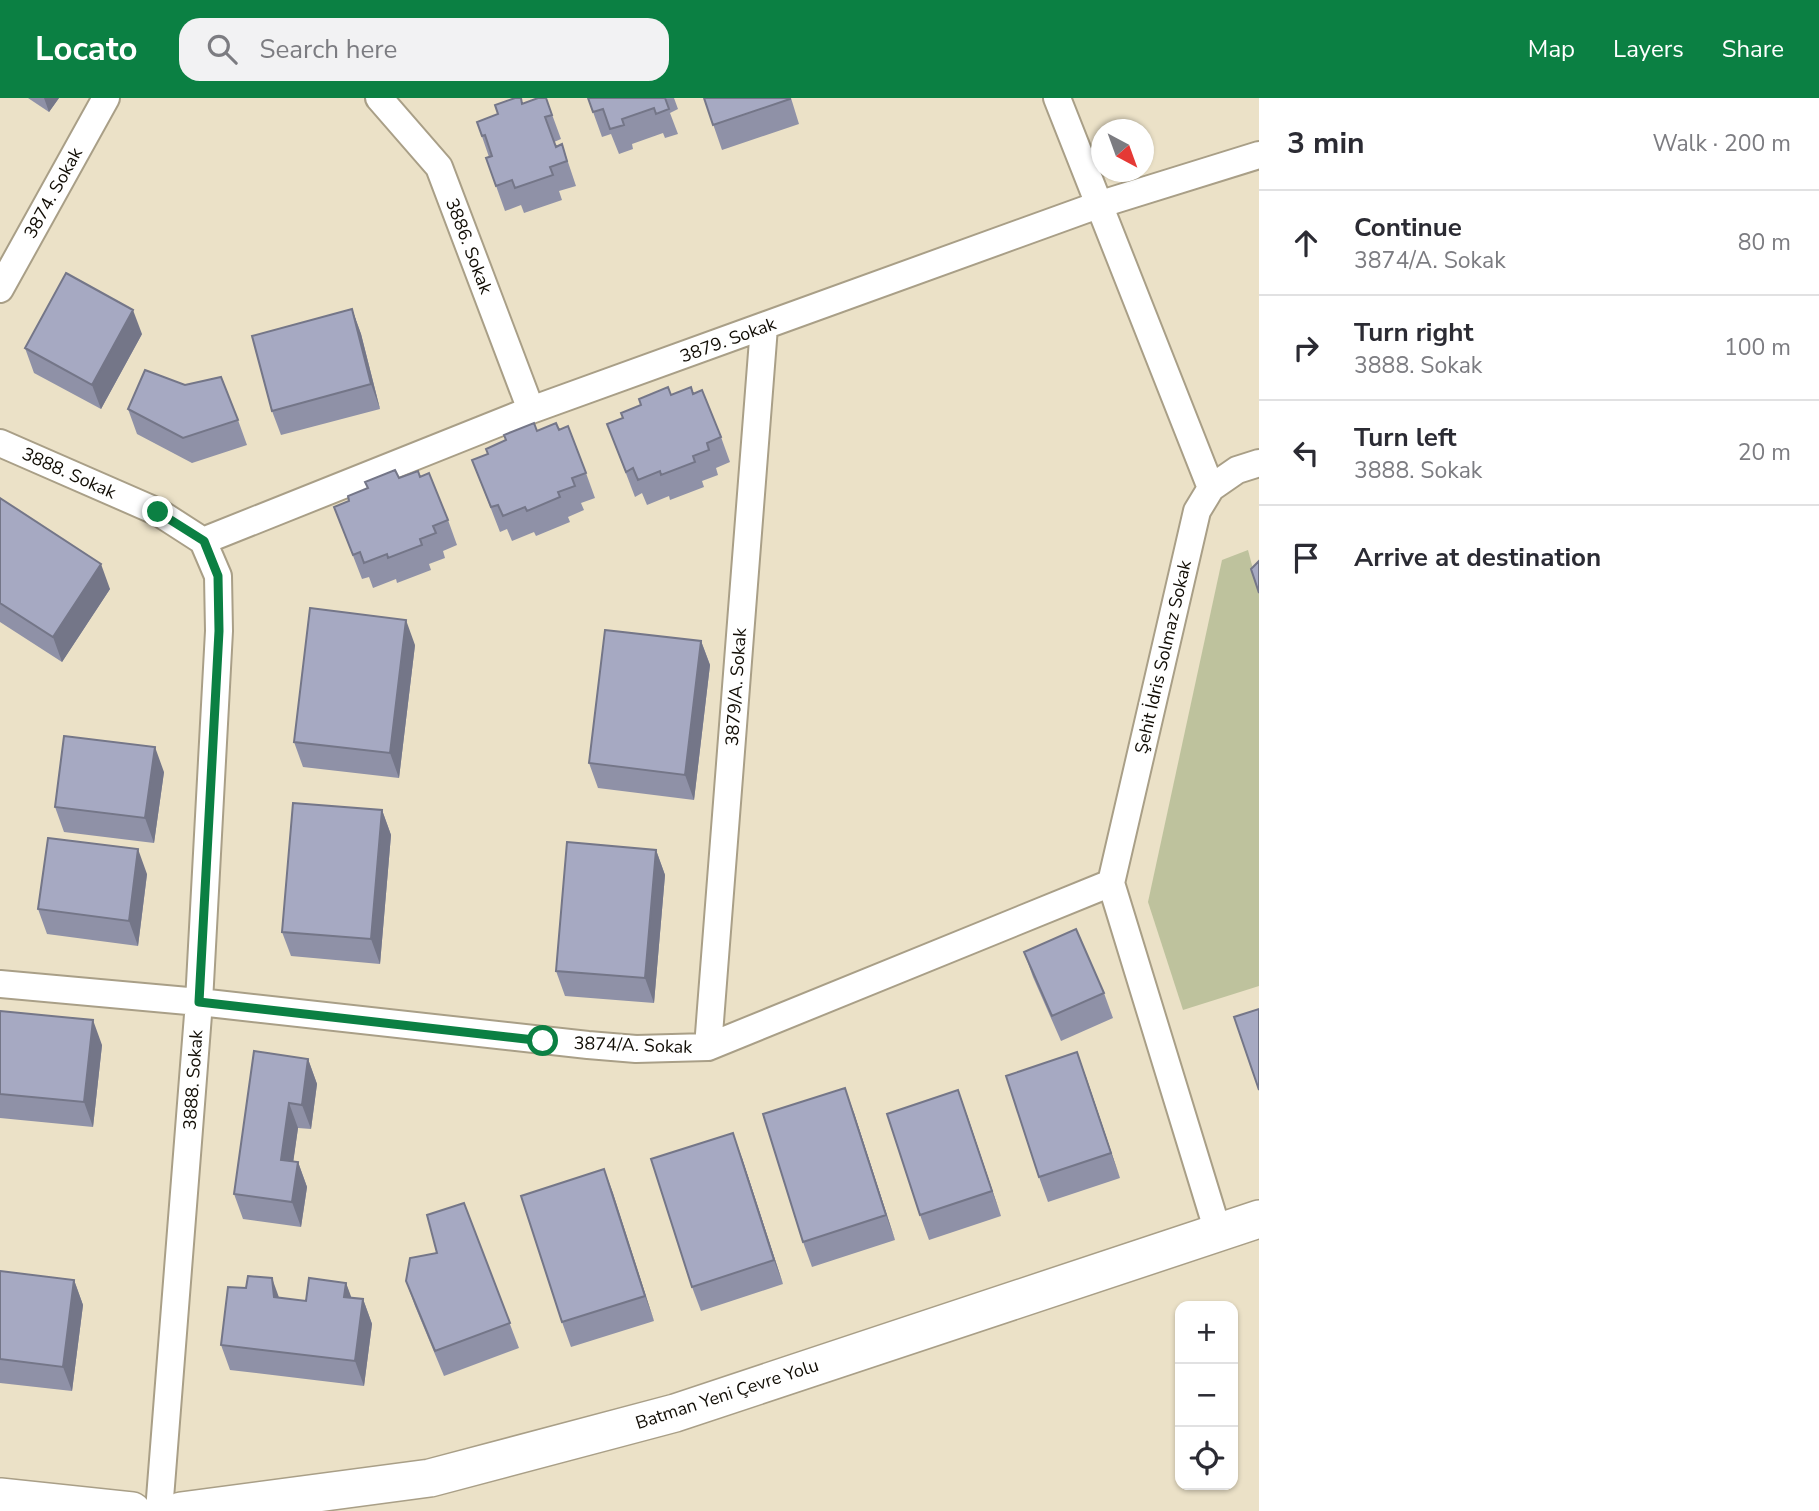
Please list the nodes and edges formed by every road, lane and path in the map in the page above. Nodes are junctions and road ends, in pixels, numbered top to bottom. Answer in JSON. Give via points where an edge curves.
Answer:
{"nodes":[{"id":1,"x":106,"y":98,"type":"edge"},
{"id":2,"x":379,"y":98,"type":"edge"},
{"id":3,"x":1057,"y":98,"type":"edge"},
{"id":4,"x":1259,"y":155,"type":"edge"},
{"id":5,"x":1098,"y":205,"type":"junction"},
{"id":6,"x":0,"y":289,"type":"edge"},
{"id":7,"x":764,"y":327,"type":"junction"},
{"id":8,"x":531,"y":410,"type":"junction"},
{"id":9,"x":0,"y":443,"type":"edge"},
{"id":10,"x":1259,"y":463,"type":"edge"},
{"id":11,"x":1211,"y":488,"type":"junction"},
{"id":12,"x":204,"y":541,"type":"junction"},
{"id":13,"x":1111,"y":883,"type":"junction"},
{"id":14,"x":0,"y":984,"type":"edge"},
{"id":15,"x":199,"y":1002,"type":"junction"},
{"id":16,"x":708,"y":1047,"type":"junction"},
{"id":17,"x":1259,"y":1219,"type":"edge"},
{"id":18,"x":1218,"y":1232,"type":"junction"},
{"id":19,"x":0,"y":1497,"type":"edge"},
{"id":20,"x":132,"y":1511,"type":"edge"},
{"id":21,"x":159,"y":1511,"type":"edge"},
{"id":22,"x":181,"y":1511,"type":"edge"}],
"edges":[{"from":1,"to":6,"type":"street","name":"3874. Sokak"},
{"from":2,"to":8,"type":"street","name":"3886. Sokak","via":[[439,167]]},
{"from":3,"to":5,"type":"street"},
{"from":4,"to":5,"type":"street","name":"3879. Sokak"},
{"from":5,"to":7,"type":"street","name":"3879. Sokak"},
{"from":5,"to":11,"type":"street"},
{"from":7,"to":8,"type":"street","name":"3879. Sokak"},
{"from":7,"to":16,"type":"street","name":"3879/A. Sokak"},
{"from":8,"to":12,"type":"street","name":"3879. Sokak"},
{"from":9,"to":12,"type":"street","name":"3888. Sokak","via":[[158,512]]},
{"from":10,"to":11,"type":"street","via":[[1237,470]]},
{"from":11,"to":13,"type":"street","name":"Şehit İdris Solmaz Sokak","via":[[1197,511]]},
{"from":12,"to":15,"type":"street","name":"3888. Sokak","via":[[218,576],[219,631]]},
{"from":13,"to":16,"type":"street","name":"3874/A. Sokak"},
{"from":13,"to":18,"type":"street"},
{"from":14,"to":15,"type":"street","name":"3874/A. Sokak"},
{"from":15,"to":16,"type":"street","name":"3874/A. Sokak","via":[[588,1045]]},
{"from":15,"to":21,"type":"street","name":"3888. Sokak"},
{"from":17,"to":18,"type":"street","name":"Batman Yeni Çevre Yolu"},
{"from":18,"to":22,"type":"street","name":"Batman Yeni Çevre Yolu","via":[[649,1420],[430,1478]]},
{"from":19,"to":20,"type":"street"}]}
